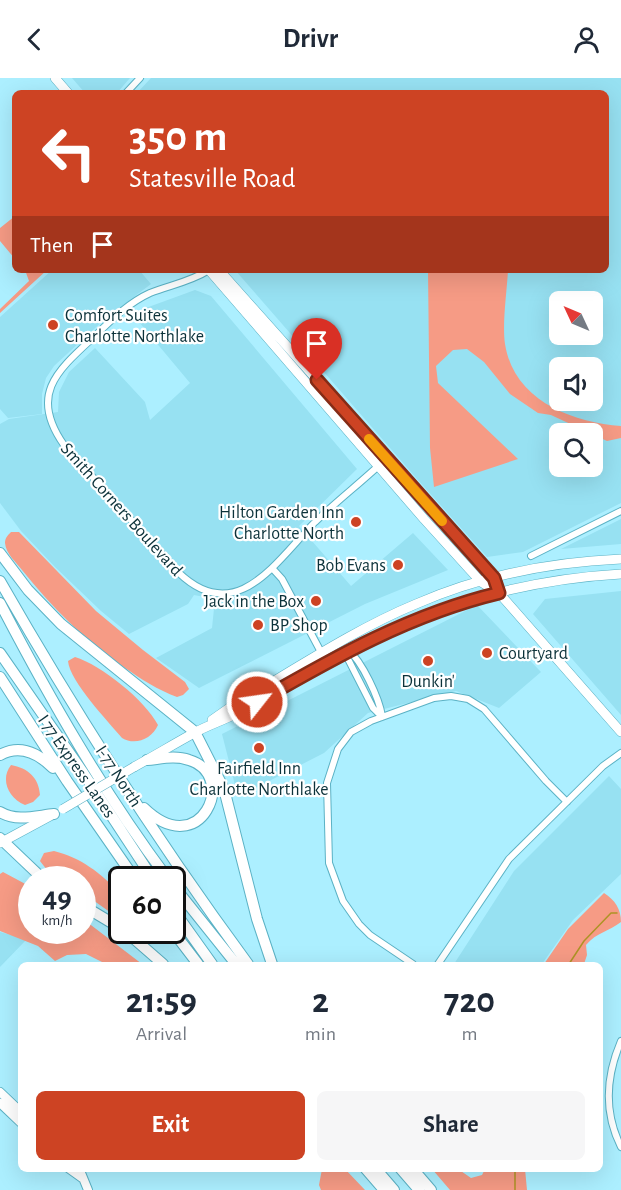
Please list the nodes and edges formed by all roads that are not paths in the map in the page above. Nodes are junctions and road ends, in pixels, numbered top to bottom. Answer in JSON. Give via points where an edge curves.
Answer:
{"nodes":[{"id":1,"x":55,"y":78,"type":"edge"},
{"id":2,"x":140,"y":78,"type":"edge"},
{"id":3,"x":65,"y":90,"type":"edge"},
{"id":4,"x":129,"y":90,"type":"edge"},
{"id":5,"x":203,"y":273,"type":"edge"},
{"id":6,"x":212,"y":273,"type":"edge"},
{"id":7,"x":222,"y":273,"type":"edge"},
{"id":8,"x":322,"y":402,"type":"junction"},
{"id":9,"x":330,"y":410,"type":"junction"},
{"id":10,"x":346,"y":413,"type":"junction"},
{"id":11,"x":359,"y":428,"type":"junction"},
{"id":12,"x":387,"y":458,"type":"junction"},
{"id":13,"x":378,"y":466,"type":"junction"},
{"id":14,"x":621,"y":511,"type":"edge"},
{"id":15,"x":0,"y":553,"type":"edge"},
{"id":16,"x":531,"y":556,"type":"dead end"},
{"id":17,"x":621,"y":559,"type":"edge"},
{"id":18,"x":272,"y":568,"type":"junction"},
{"id":19,"x":621,"y":569,"type":"edge"},
{"id":20,"x":621,"y":574,"type":"edge"},
{"id":21,"x":494,"y":578,"type":"junction"},
{"id":22,"x":581,"y":578,"type":"junction"},
{"id":23,"x":0,"y":581,"type":"edge"},
{"id":24,"x":481,"y":582,"type":"junction"},
{"id":25,"x":499,"y":593,"type":"junction"},
{"id":26,"x":0,"y":603,"type":"edge"},
{"id":27,"x":348,"y":650,"type":"junction"},
{"id":28,"x":0,"y":653,"type":"edge"},
{"id":29,"x":322,"y":654,"type":"junction"},
{"id":30,"x":0,"y":677,"type":"edge"},
{"id":31,"x":382,"y":717,"type":"junction"},
{"id":32,"x":195,"y":732,"type":"junction"},
{"id":33,"x":621,"y":732,"type":"edge"},
{"id":34,"x":621,"y":753,"type":"edge"},
{"id":35,"x":0,"y":755,"type":"edge"},
{"id":36,"x":147,"y":760,"type":"junction"},
{"id":37,"x":67,"y":781,"type":"junction"},
{"id":38,"x":131,"y":795,"type":"junction"},
{"id":39,"x":567,"y":802,"type":"junction"},
{"id":40,"x":58,"y":811,"type":"junction"},
{"id":41,"x":0,"y":812,"type":"edge"},
{"id":42,"x":1,"y":843,"type":"edge"},
{"id":43,"x":28,"y":866,"type":"edge"},
{"id":44,"x":126,"y":866,"type":"edge"},
{"id":45,"x":144,"y":866,"type":"edge"},
{"id":46,"x":159,"y":866,"type":"edge"},
{"id":47,"x":186,"y":902,"type":"edge"},
{"id":48,"x":186,"y":928,"type":"edge"},
{"id":49,"x":141,"y":944,"type":"edge"},
{"id":50,"x":183,"y":944,"type":"edge"},
{"id":51,"x":162,"y":962,"type":"edge"},
{"id":52,"x":196,"y":962,"type":"edge"},
{"id":53,"x":211,"y":962,"type":"edge"},
{"id":54,"x":234,"y":962,"type":"edge"},
{"id":55,"x":247,"y":962,"type":"edge"},
{"id":56,"x":271,"y":962,"type":"edge"},
{"id":57,"x":410,"y":962,"type":"edge"},
{"id":58,"x":439,"y":962,"type":"edge"},
{"id":59,"x":621,"y":1041,"type":"edge"},
{"id":60,"x":0,"y":1092,"type":"edge"},
{"id":61,"x":0,"y":1103,"type":"edge"},
{"id":62,"x":18,"y":1109,"type":"edge"},
{"id":63,"x":18,"y":1120,"type":"edge"},
{"id":64,"x":621,"y":1148,"type":"edge"},
{"id":65,"x":74,"y":1172,"type":"edge"},
{"id":66,"x":80,"y":1172,"type":"edge"},
{"id":67,"x":368,"y":1172,"type":"edge"},
{"id":68,"x":378,"y":1172,"type":"edge"},
{"id":69,"x":403,"y":1172,"type":"edge"},
{"id":70,"x":415,"y":1172,"type":"edge"},
{"id":71,"x":82,"y":1178,"type":"junction"},
{"id":72,"x":88,"y":1190,"type":"edge"},
{"id":73,"x":384,"y":1190,"type":"edge"},
{"id":74,"x":394,"y":1190,"type":"edge"},
{"id":75,"x":419,"y":1190,"type":"edge"},
{"id":76,"x":431,"y":1190,"type":"edge"}],
"edges":[{"from":1,"to":3,"type":"main road"},
{"from":2,"to":4,"type":"street"},
{"from":5,"to":18,"type":"street","name":"Smith Corners Boulevard","via":[[130,305],[69,360],[51,384],[50,423],[75,458],[195,587],[213,593],[236,592],[261,580]]},
{"from":6,"to":8,"type":"main road"},
{"from":7,"to":10,"type":"main road"},
{"from":8,"to":9,"type":"main road"},
{"from":8,"to":10,"type":"main road","via":[[328,400]]},
{"from":9,"to":11,"type":"main road","via":[[354,429]]},
{"from":9,"to":13,"type":"main road"},
{"from":10,"to":11,"type":"main road"},
{"from":11,"to":12,"type":"main road"},
{"from":12,"to":13,"type":"street","name":"Smith Corners Boulevard"},
{"from":12,"to":21,"type":"main road"},
{"from":13,"to":18,"type":"street","name":"Smith Corners Boulevard"},
{"from":13,"to":24,"type":"main road"},
{"from":14,"to":16,"type":"street"},
{"from":15,"to":32,"type":"highway","via":[[61,624]]},
{"from":17,"to":21,"type":"main road","via":[[560,565]]},
{"from":18,"to":29,"type":"street","via":[[282,579]]},
{"from":19,"to":22,"type":"main road"},
{"from":20,"to":22,"type":"main road"},
{"from":21,"to":24,"type":"main road"},
{"from":21,"to":25,"type":"main road"},
{"from":22,"to":25,"type":"main road"},
{"from":23,"to":38,"type":"highway","name":"I-77 North"},
{"from":24,"to":25,"type":"main road"},
{"from":24,"to":29,"type":"main road","via":[[415,604]]},
{"from":25,"to":27,"type":"main road","via":[[438,610]]},
{"from":25,"to":33,"type":"main road"},
{"from":26,"to":46,"type":"highway","name":"I 77 Express Lanes","via":[[80,750]]},
{"from":27,"to":31,"type":"street","via":[[380,704]]},
{"from":27,"to":32,"type":"main road","via":[[237,714]]},
{"from":28,"to":45,"type":"highway","name":"I 77 Express Lanes"},
{"from":29,"to":32,"type":"main road"},
{"from":30,"to":37,"type":"highway"},
{"from":31,"to":39,"type":"street","via":[[441,696],[468,699],[484,709]]},
{"from":31,"to":57,"type":"street","via":[[351,732],[338,749],[327,783],[327,852],[336,887],[351,914],[370,935]]},
{"from":32,"to":36,"type":"main road"},
{"from":32,"to":56,"type":"highway","via":[[224,789]]},
{"from":34,"to":39,"type":"street"},
{"from":35,"to":37,"type":"highway","via":[[19,749],[34,753]]},
{"from":36,"to":38,"type":"highway","via":[[177,758],[196,763],[211,782],[210,805],[196,821],[176,826],[157,820]]},
{"from":36,"to":40,"type":"main road","bridge":true},
{"from":37,"to":44,"type":"highway"},
{"from":38,"to":55,"type":"highway","name":"I-77 North"},
{"from":39,"to":58,"type":"street","via":[[504,865]]},
{"from":40,"to":41,"type":"highway","via":[[21,818]]},
{"from":40,"to":42,"type":"main road"},
{"from":42,"to":43,"type":"highway"},
{"from":47,"to":54,"type":"highway"},
{"from":48,"to":53,"type":"highway"},
{"from":49,"to":51,"type":"highway"},
{"from":50,"to":52,"type":"highway"},
{"from":59,"to":64,"type":"street","via":[[611,1068],[608,1099]]},
{"from":60,"to":62,"type":"street"},
{"from":61,"to":63,"type":"street"},
{"from":65,"to":71,"type":"street"},
{"from":66,"to":71,"type":"street"},
{"from":67,"to":73,"type":"highway"},
{"from":68,"to":74,"type":"highway"},
{"from":69,"to":75,"type":"highway"},
{"from":70,"to":76,"type":"highway"},
{"from":71,"to":72,"type":"street"}]}
